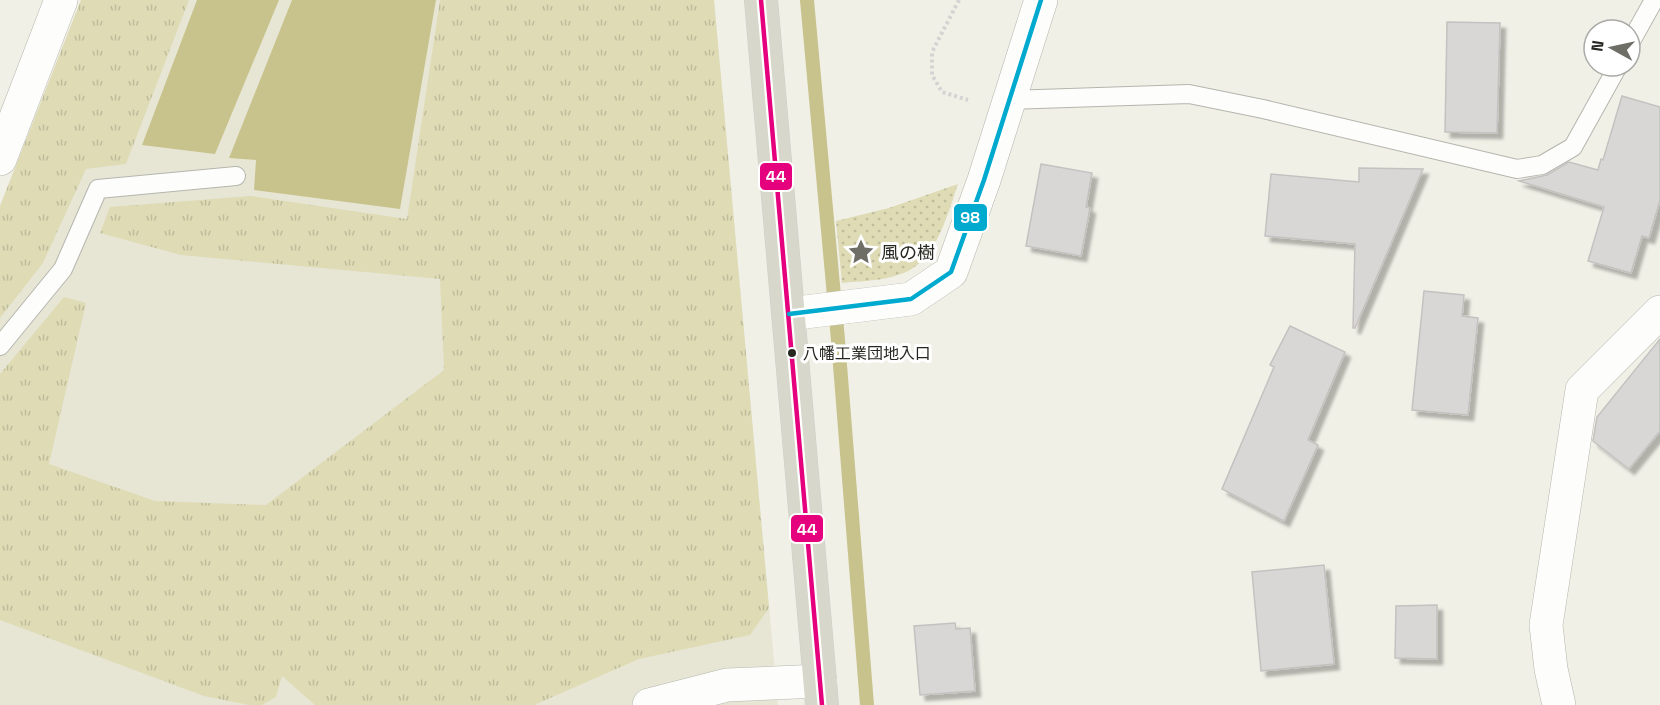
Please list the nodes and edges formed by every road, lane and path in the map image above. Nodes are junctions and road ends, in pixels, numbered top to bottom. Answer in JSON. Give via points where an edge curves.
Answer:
{"nodes":[{"id":1,"x":61,"y":0,"type":"edge"},
{"id":2,"x":760,"y":0,"type":"edge"},
{"id":3,"x":959,"y":0,"type":"edge"},
{"id":4,"x":1041,"y":0,"type":"edge"},
{"id":5,"x":1654,"y":0,"type":"edge"},
{"id":6,"x":1642,"y":22,"type":"edge"},
{"id":7,"x":1611,"y":78,"type":"edge"},
{"id":8,"x":1011,"y":100,"type":"junction"},
{"id":9,"x":0,"y":159,"type":"edge"},
{"id":10,"x":236,"y":176,"type":"dead end"},
{"id":11,"x":1660,"y":312,"type":"edge"},
{"id":12,"x":789,"y":314,"type":"junction"},
{"id":13,"x":0,"y":346,"type":"edge"},
{"id":14,"x":821,"y":693,"type":"edge"},
{"id":15,"x":652,"y":705,"type":"edge"},
{"id":16,"x":1559,"y":705,"type":"edge"}],
"edges":[{"from":1,"to":9,"type":"street"},
{"from":2,"to":12,"type":"highway"},
{"from":3,"to":8,"type":"path","via":[[932,52],[932,75],[942,92],[964,100]]},
{"from":4,"to":8,"type":"street"},
{"from":5,"to":6,"type":"lane"},
{"from":7,"to":8,"type":"lane","via":[[1573,147],[1542,165],[1517,170],[1189,94]]},
{"from":8,"to":12,"type":"street","via":[[951,272],[911,299]]},
{"from":10,"to":13,"type":"lane","via":[[98,189],[63,269]]},
{"from":11,"to":16,"type":"street","via":[[1582,390],[1546,625]]},
{"from":12,"to":14,"type":"highway"},
{"from":14,"to":15,"type":"street","via":[[727,685]]}]}
